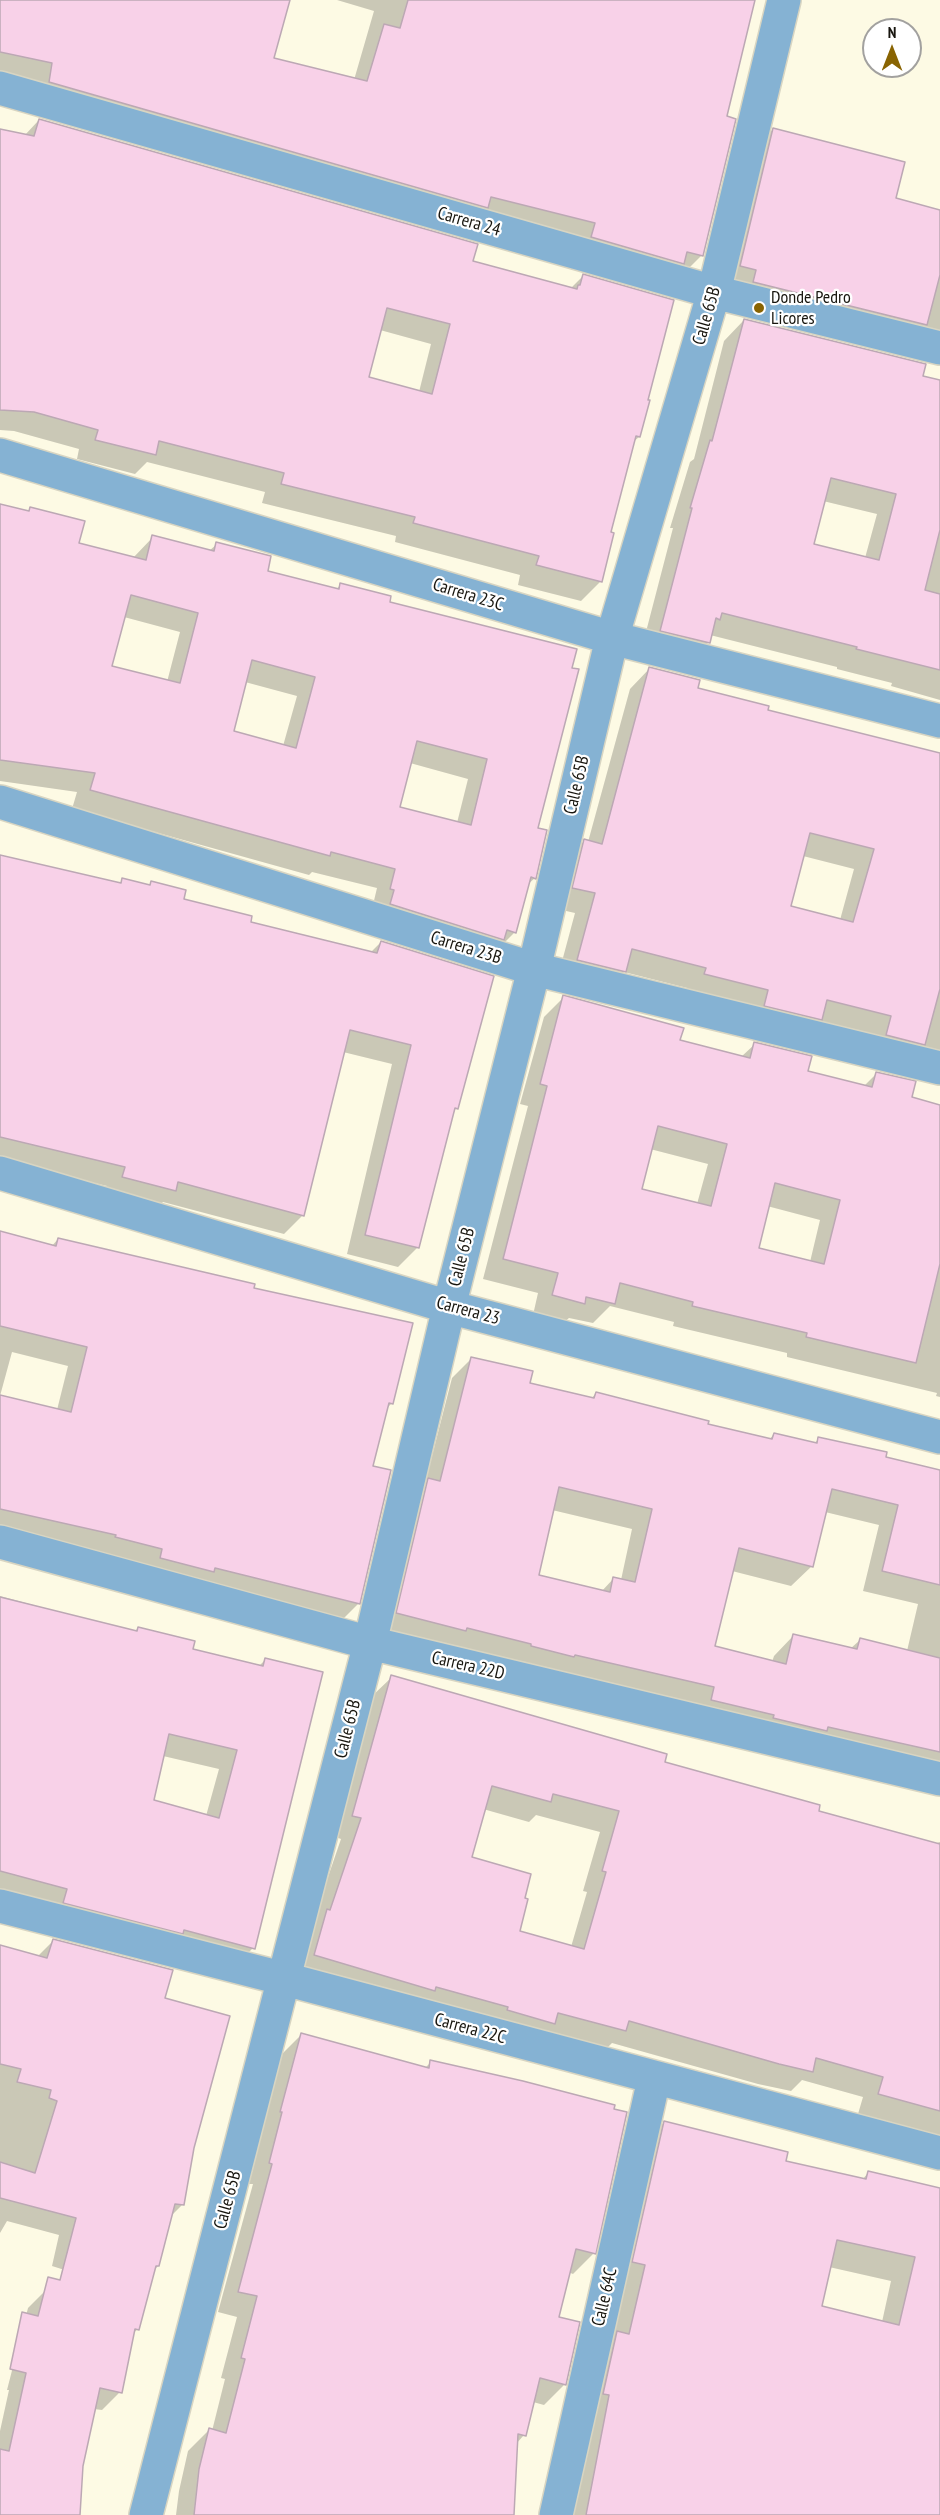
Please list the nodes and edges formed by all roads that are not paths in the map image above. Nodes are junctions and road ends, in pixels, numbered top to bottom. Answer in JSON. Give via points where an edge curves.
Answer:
{"nodes":[{"id":1,"x":784,"y":0,"type":"edge"},
{"id":2,"x":0,"y":88,"type":"edge"},
{"id":3,"x":714,"y":292,"type":"junction"},
{"id":4,"x":940,"y":348,"type":"edge"},
{"id":5,"x":0,"y":455,"type":"edge"},
{"id":6,"x":612,"y":638,"type":"junction"},
{"id":7,"x":940,"y":721,"type":"edge"},
{"id":8,"x":0,"y":802,"type":"edge"},
{"id":9,"x":534,"y":969,"type":"junction"},
{"id":10,"x":940,"y":1068,"type":"edge"},
{"id":11,"x":0,"y":1173,"type":"edge"},
{"id":12,"x":449,"y":1306,"type":"junction"},
{"id":13,"x":940,"y":1437,"type":"edge"},
{"id":14,"x":0,"y":1542,"type":"edge"},
{"id":15,"x":370,"y":1643,"type":"junction"},
{"id":16,"x":940,"y":1779,"type":"edge"},
{"id":17,"x":0,"y":1906,"type":"edge"},
{"id":18,"x":285,"y":1979,"type":"junction"},
{"id":19,"x":654,"y":2079,"type":"junction"},
{"id":20,"x":940,"y":2153,"type":"edge"},
{"id":21,"x":146,"y":2515,"type":"edge"},
{"id":22,"x":556,"y":2515,"type":"edge"}],
"edges":[{"from":1,"to":3,"type":"street","name":"Calle 65B"},
{"from":2,"to":3,"type":"street","name":"Carrera 24"},
{"from":3,"to":4,"type":"street","name":"Carrera 24"},
{"from":3,"to":6,"type":"street","name":"Calle 65B"},
{"from":5,"to":6,"type":"street","name":"Carrera 23C"},
{"from":6,"to":7,"type":"street","name":"Carrera 23C"},
{"from":6,"to":9,"type":"street","name":"Calle 65B"},
{"from":8,"to":9,"type":"street","name":"Carrera 23B"},
{"from":9,"to":10,"type":"street","name":"Carrera 23B"},
{"from":9,"to":12,"type":"street","name":"Calle 65B"},
{"from":11,"to":12,"type":"street","name":"Carrera 23"},
{"from":12,"to":13,"type":"street","name":"Carrera 23"},
{"from":12,"to":15,"type":"street","name":"Calle 65B"},
{"from":14,"to":15,"type":"street","name":"Carrera 22D"},
{"from":15,"to":16,"type":"street","name":"Carrera 22D"},
{"from":15,"to":18,"type":"street","name":"Calle 65B"},
{"from":17,"to":18,"type":"street","name":"Carrera 22C"},
{"from":18,"to":19,"type":"street","name":"Carrera 22C"},
{"from":18,"to":21,"type":"street","name":"Calle 65B"},
{"from":19,"to":20,"type":"street","name":"Carrera 22C"},
{"from":19,"to":22,"type":"street","name":"Calle 64C"}]}
